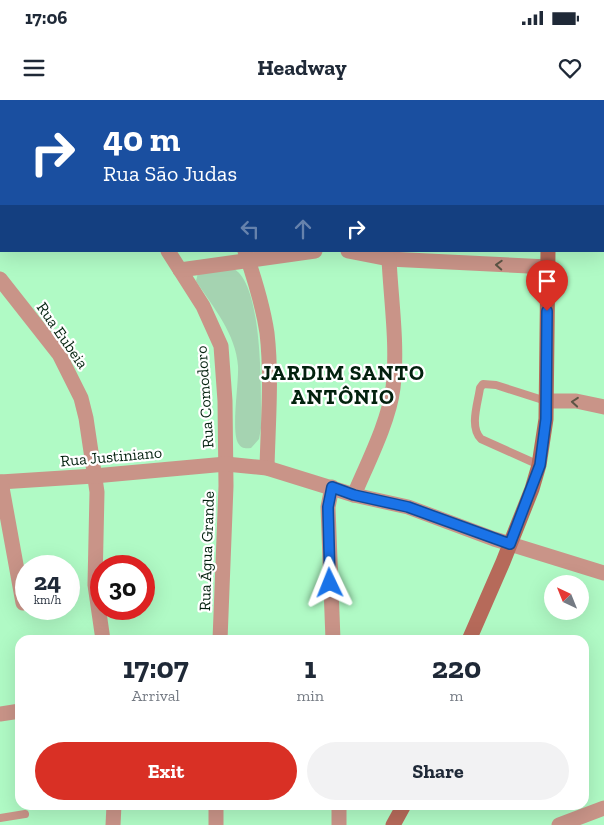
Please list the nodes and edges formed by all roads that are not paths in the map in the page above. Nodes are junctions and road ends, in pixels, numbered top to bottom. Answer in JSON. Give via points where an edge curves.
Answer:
{"nodes":[{"id":1,"x":169,"y":252,"type":"edge"},
{"id":2,"x":298,"y":252,"type":"edge"},
{"id":3,"x":354,"y":252,"type":"edge"},
{"id":4,"x":548,"y":252,"type":"edge"},
{"id":5,"x":247,"y":255,"type":"edge"},
{"id":6,"x":389,"y":258,"type":"junction"},
{"id":7,"x":548,"y":267,"type":"junction"},
{"id":8,"x":180,"y":270,"type":"junction"},
{"id":9,"x":0,"y":279,"type":"edge"},
{"id":10,"x":546,"y":401,"type":"junction"},
{"id":11,"x":604,"y":407,"type":"edge"},
{"id":12,"x":226,"y":464,"type":"junction"},
{"id":13,"x":540,"y":465,"type":"junction"},
{"id":14,"x":267,"y":468,"type":"junction"},
{"id":15,"x":94,"y":476,"type":"junction"},
{"id":16,"x":1,"y":482,"type":"edge"},
{"id":17,"x":332,"y":487,"type":"junction"},
{"id":18,"x":354,"y":495,"type":"junction"},
{"id":19,"x":510,"y":544,"type":"junction"},
{"id":20,"x":15,"y":559,"type":"edge"},
{"id":21,"x":604,"y":573,"type":"edge"},
{"id":22,"x":101,"y":635,"type":"edge"},
{"id":23,"x":220,"y":635,"type":"edge"},
{"id":24,"x":332,"y":635,"type":"edge"},
{"id":25,"x":471,"y":635,"type":"edge"},
{"id":26,"x":15,"y":712,"type":"edge"},
{"id":27,"x":0,"y":714,"type":"edge"},
{"id":28,"x":604,"y":808,"type":"edge"},
{"id":29,"x":114,"y":810,"type":"edge"},
{"id":30,"x":216,"y":810,"type":"edge"},
{"id":31,"x":338,"y":810,"type":"edge"},
{"id":32,"x":393,"y":810,"type":"edge"},
{"id":33,"x":401,"y":810,"type":"edge"},
{"id":34,"x":25,"y":814,"type":"dead end"},
{"id":35,"x":0,"y":818,"type":"edge"},
{"id":36,"x":113,"y":825,"type":"edge"},
{"id":37,"x":216,"y":825,"type":"edge"},
{"id":38,"x":339,"y":825,"type":"edge"},
{"id":39,"x":391,"y":825,"type":"edge"},
{"id":40,"x":559,"y":825,"type":"edge"}],
"edges":[{"from":1,"to":8,"type":"street","name":"Rua Comodoro"},
{"from":2,"to":5,"type":"street"},
{"from":3,"to":6,"type":"street"},
{"from":4,"to":7,"type":"main road"},
{"from":5,"to":8,"type":"street"},
{"from":5,"to":14,"type":"street","via":[[267,335]]},
{"from":7,"to":6,"type":"street","one_way":true},
{"from":6,"to":18,"type":"street","via":[[395,354],[393,389]]},
{"from":7,"to":10,"type":"main road"},
{"from":8,"to":12,"type":"street","name":"Rua Comodoro","via":[[203,306],[221,346]]},
{"from":9,"to":15,"type":"street","name":"Rua Eubeia","via":[[59,354],[74,382],[86,418]]},
{"from":11,"to":10,"type":"street","one_way":true,"via":[[576,401]]},
{"from":10,"to":13,"type":"main road"},
{"from":10,"to":13,"type":"lane","via":[[483,384],[475,426],[480,439]]},
{"from":12,"to":14,"type":"street","name":"Rua Justiniano"},
{"from":12,"to":15,"type":"street","name":"Rua Justiniano"},
{"from":12,"to":23,"type":"street","name":"Rua Água Grande"},
{"from":13,"to":19,"type":"main road"},
{"from":14,"to":17,"type":"street","name":"Rua Justiniano"},
{"from":15,"to":16,"type":"street","name":"Rua Justiniano"},
{"from":15,"to":22,"type":"street","name":"Rua Eubeia","via":[[97,492],[95,585]]},
{"from":16,"to":20,"type":"street"},
{"from":17,"to":18,"type":"street","name":"Rua Justiniano"},
{"from":17,"to":24,"type":"street","via":[[328,507]]},
{"from":18,"to":19,"type":"street","name":"Rua Justiniano","via":[[408,507]]},
{"from":19,"to":21,"type":"street","name":"Rua Justiniano"},
{"from":19,"to":25,"type":"main road"},
{"from":26,"to":27,"type":"street"},
{"from":28,"to":40,"type":"street"},
{"from":29,"to":36,"type":"street"},
{"from":30,"to":37,"type":"street"},
{"from":31,"to":38,"type":"street"},
{"from":32,"to":39,"type":"main road"},
{"from":33,"to":39,"type":"main road"},
{"from":34,"to":35,"type":"lane"}]}
